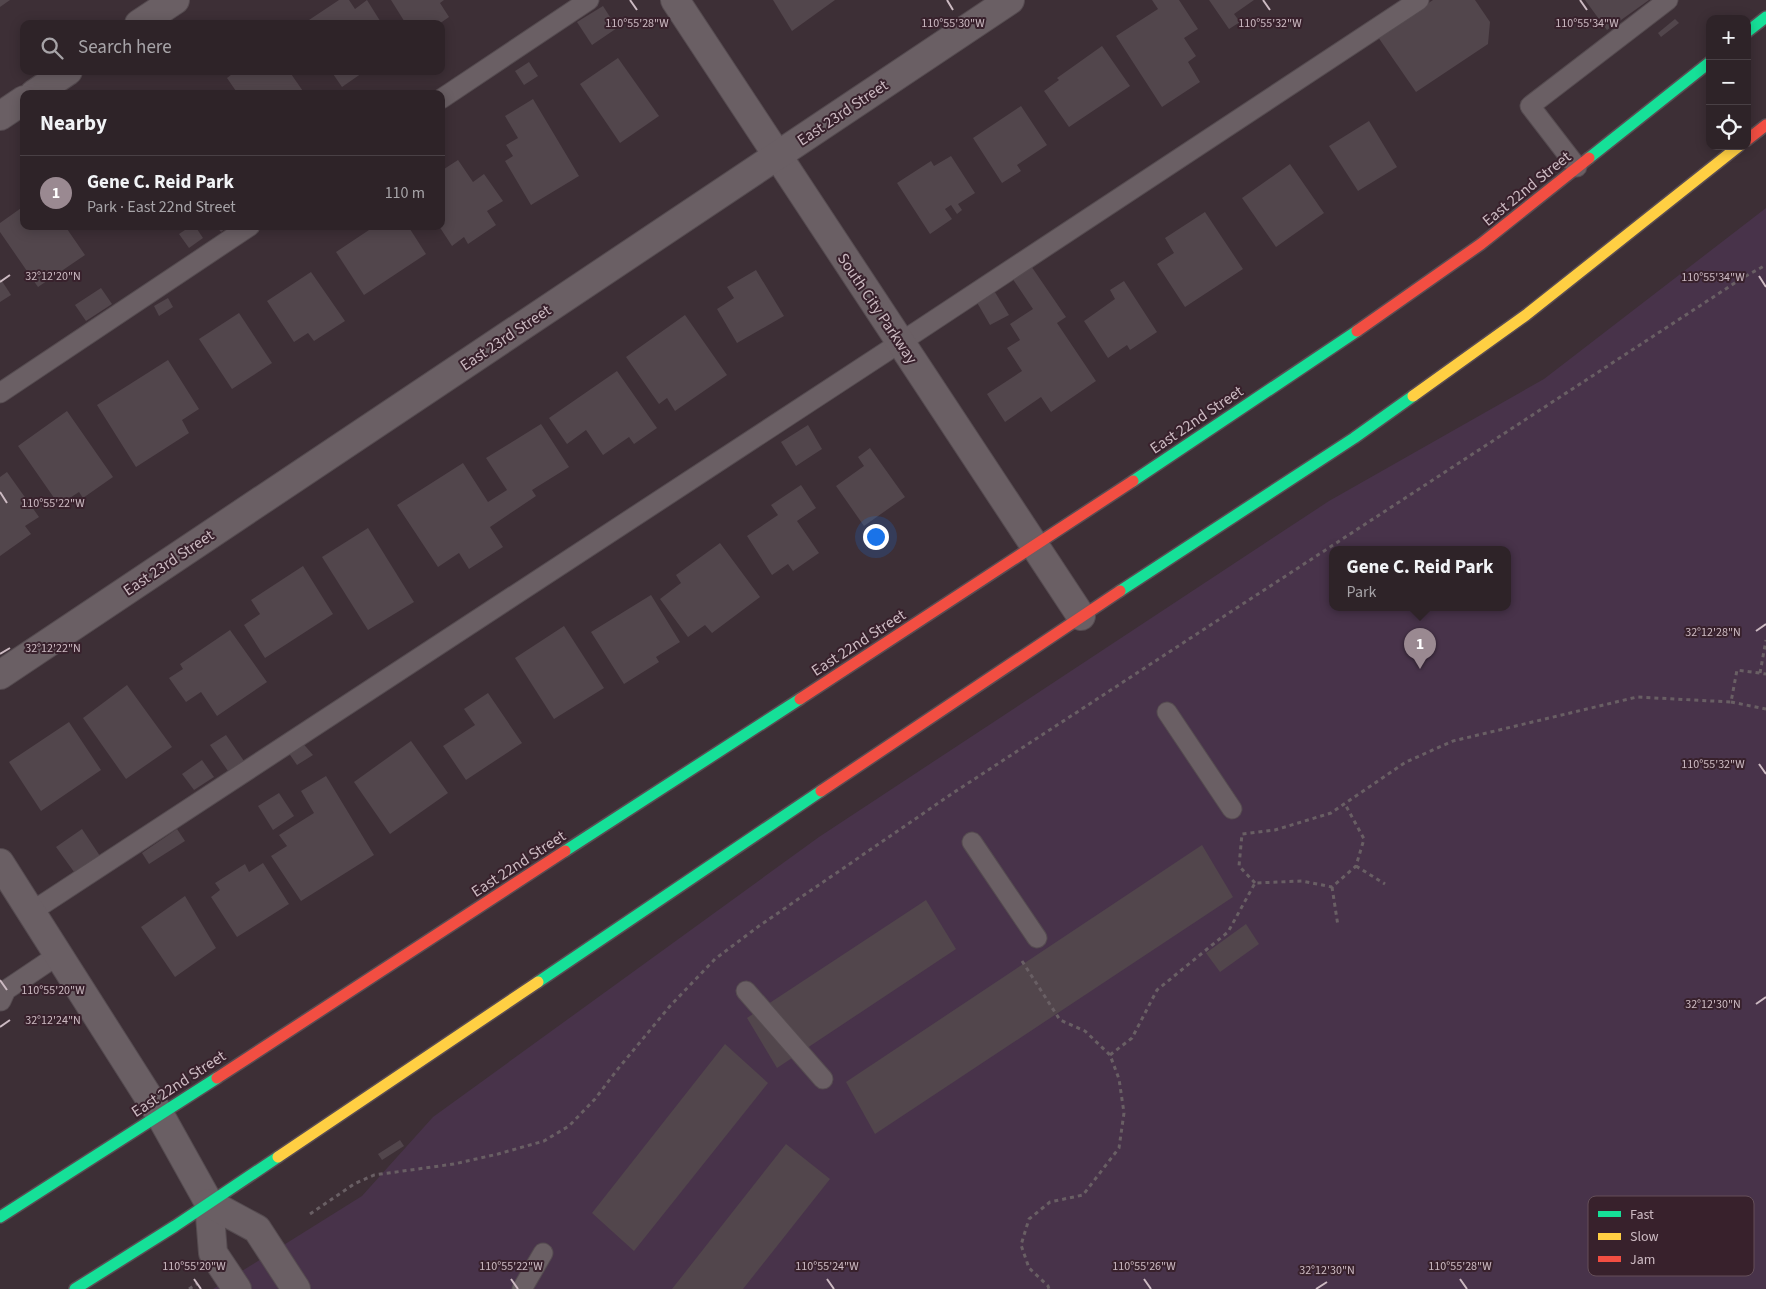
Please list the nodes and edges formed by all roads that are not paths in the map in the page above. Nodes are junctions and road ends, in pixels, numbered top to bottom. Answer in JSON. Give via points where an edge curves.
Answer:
{"nodes":[{"id":1,"x":175,"y":0,"type":"edge"},
{"id":2,"x":589,"y":0,"type":"edge"},
{"id":3,"x":675,"y":0,"type":"edge"},
{"id":4,"x":1010,"y":0,"type":"edge"},
{"id":5,"x":1419,"y":0,"type":"edge"},
{"id":6,"x":1668,"y":0,"type":"edge"},
{"id":7,"x":1766,"y":17,"type":"edge"},
{"id":8,"x":145,"y":20,"type":"edge"},
{"id":9,"x":1751,"y":29,"type":"edge"},
{"id":10,"x":1706,"y":65,"type":"edge"},
{"id":11,"x":62,"y":75,"type":"edge"},
{"id":12,"x":40,"y":90,"type":"edge"},
{"id":13,"x":445,"y":95,"type":"edge"},
{"id":14,"x":20,"y":103,"type":"edge"},
{"id":15,"x":0,"y":116,"type":"edge"},
{"id":16,"x":1766,"y":125,"type":"edge"},
{"id":17,"x":1751,"y":137,"type":"edge"},
{"id":18,"x":1734,"y":150,"type":"edge"},
{"id":19,"x":777,"y":156,"type":"junction"},
{"id":20,"x":1577,"y":168,"type":"junction"},
{"id":21,"x":244,"y":230,"type":"edge"},
{"id":22,"x":901,"y":342,"type":"junction"},
{"id":23,"x":0,"y":393,"type":"edge"},
{"id":24,"x":1035,"y":546,"type":"junction"},
{"id":25,"x":1081,"y":616,"type":"junction"},
{"id":26,"x":0,"y":675,"type":"edge"},
{"id":27,"x":1167,"y":712,"type":"dead end"},
{"id":28,"x":1232,"y":809,"type":"dead end"},
{"id":29,"x":972,"y":842,"type":"dead end"},
{"id":30,"x":0,"y":863,"type":"edge"},
{"id":31,"x":31,"y":912,"type":"junction"},
{"id":32,"x":1037,"y":938,"type":"dead end"},
{"id":33,"x":58,"y":955,"type":"junction"},
{"id":34,"x":746,"y":991,"type":"dead end"},
{"id":35,"x":1,"y":1001,"type":"dead end"},
{"id":36,"x":823,"y":1079,"type":"dead end"},
{"id":37,"x":160,"y":1115,"type":"junction"},
{"id":38,"x":209,"y":1203,"type":"junction"},
{"id":39,"x":0,"y":1217,"type":"edge"},
{"id":40,"x":543,"y":1253,"type":"dead end"},
{"id":41,"x":75,"y":1289,"type":"edge"},
{"id":42,"x":237,"y":1289,"type":"edge"},
{"id":43,"x":296,"y":1289,"type":"edge"},
{"id":44,"x":522,"y":1289,"type":"edge"}],
"edges":[{"from":1,"to":8,"type":"street"},
{"from":2,"to":13,"type":"lane"},
{"from":3,"to":19,"type":"street","name":"South City Parkway"},
{"from":4,"to":19,"type":"street","name":"East 23rd Street"},
{"from":5,"to":22,"type":"lane"},
{"from":6,"to":20,"type":"lane","via":[[1530,106]]},
{"from":7,"to":9,"type":"main road"},
{"from":10,"to":20,"type":"main road","name":"East 22nd Street"},
{"from":11,"to":12,"type":"street"},
{"from":14,"to":15,"type":"street"},
{"from":16,"to":17,"type":"main road"},
{"from":18,"to":25,"type":"main road","via":[[1526,315],[1362,432]]},
{"from":19,"to":22,"type":"street","name":"South City Parkway"},
{"from":19,"to":26,"type":"street","name":"East 23rd Street"},
{"from":20,"to":24,"type":"main road","name":"East 22nd Street","via":[[1481,244],[1394,306]]},
{"from":21,"to":23,"type":"lane"},
{"from":22,"to":24,"type":"street","name":"South City Parkway"},
{"from":22,"to":31,"type":"lane"},
{"from":24,"to":25,"type":"street","name":"South City Parkway"},
{"from":24,"to":37,"type":"main road","name":"East 22nd Street"},
{"from":25,"to":38,"type":"main road"},
{"from":27,"to":28,"type":"lane"},
{"from":29,"to":32,"type":"lane"},
{"from":30,"to":31,"type":"street"},
{"from":31,"to":33,"type":"street"},
{"from":33,"to":35,"type":"lane","via":[[6,990]]},
{"from":33,"to":37,"type":"street"},
{"from":34,"to":36,"type":"lane"},
{"from":37,"to":38,"type":"street"},
{"from":37,"to":39,"type":"main road","name":"East 22nd Street"},
{"from":38,"to":41,"type":"main road"},
{"from":38,"to":42,"type":"street","via":[[213,1253]]},
{"from":38,"to":43,"type":"street","via":[[257,1229]]},
{"from":40,"to":44,"type":"lane"}]}
